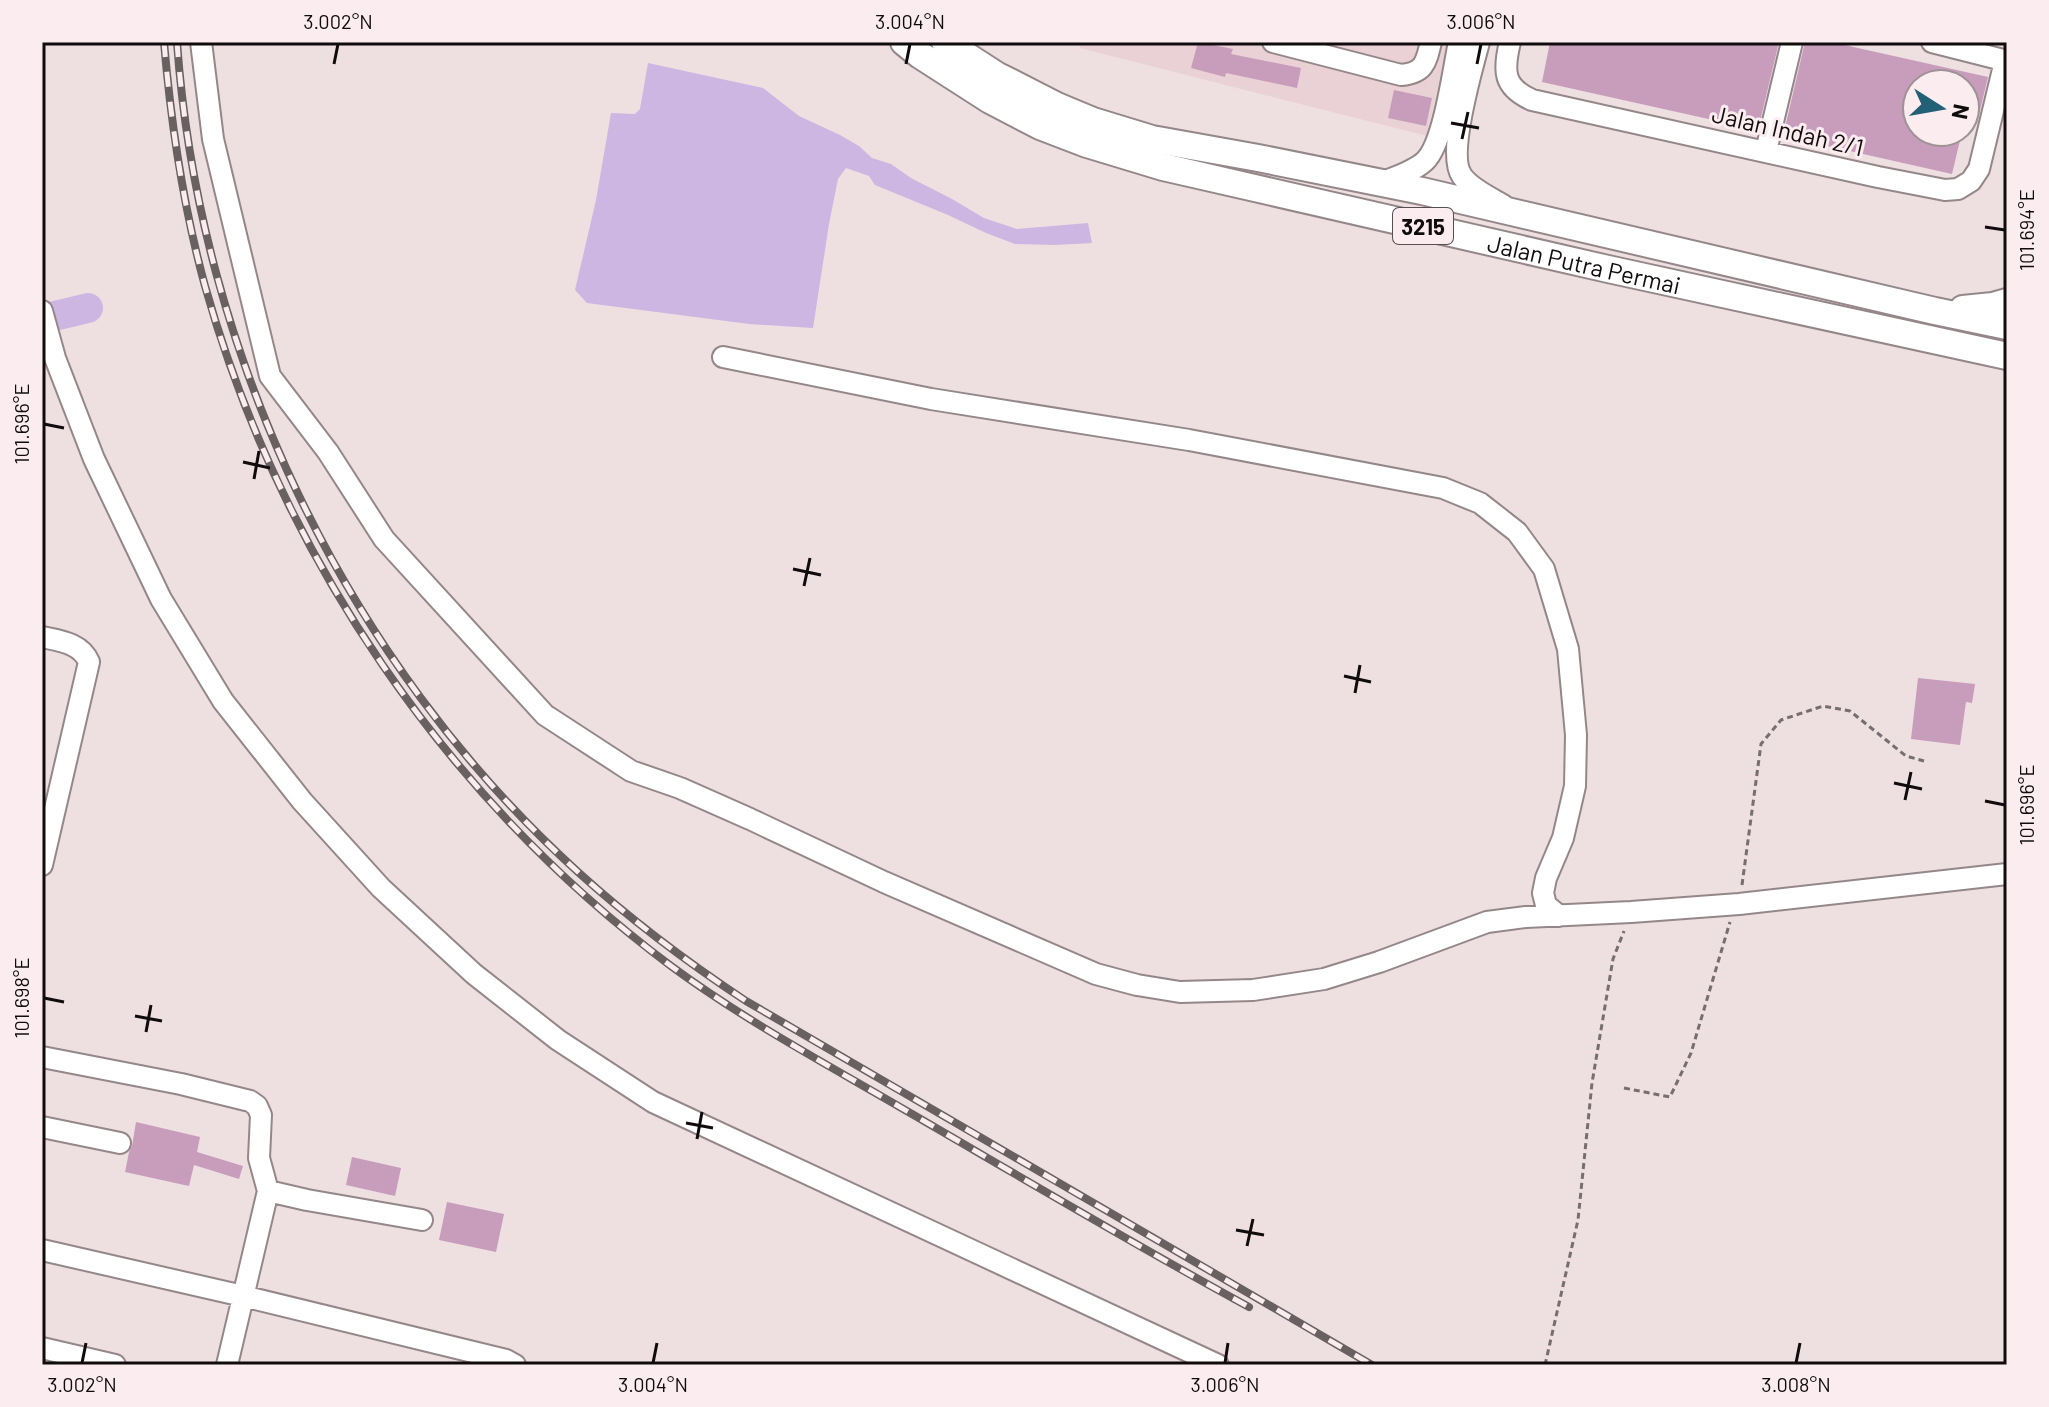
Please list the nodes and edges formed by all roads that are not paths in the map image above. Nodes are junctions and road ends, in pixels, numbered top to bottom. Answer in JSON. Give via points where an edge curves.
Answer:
{"nodes":[{"id":1,"x":201,"y":42,"type":"edge"},
{"id":2,"x":904,"y":42,"type":"edge"},
{"id":3,"x":945,"y":42,"type":"edge"},
{"id":4,"x":1273,"y":42,"type":"edge"},
{"id":5,"x":1431,"y":42,"type":"edge"},
{"id":6,"x":1459,"y":42,"type":"edge"},
{"id":7,"x":1479,"y":42,"type":"edge"},
{"id":8,"x":1510,"y":42,"type":"edge"},
{"id":9,"x":1792,"y":42,"type":"edge"},
{"id":10,"x":1935,"y":42,"type":"edge"},
{"id":11,"x":2006,"y":61,"type":"edge"},
{"id":12,"x":1766,"y":151,"type":"junction"},
{"id":13,"x":1380,"y":183,"type":"junction"},
{"id":14,"x":1514,"y":213,"type":"junction"},
{"id":15,"x":2007,"y":302,"type":"edge"},
{"id":16,"x":42,"y":311,"type":"edge"},
{"id":17,"x":1935,"y":311,"type":"junction"},
{"id":18,"x":2007,"y":326,"type":"edge"},
{"id":19,"x":1967,"y":347,"type":"junction"},
{"id":20,"x":2007,"y":349,"type":"edge"},
{"id":21,"x":2007,"y":356,"type":"edge"},
{"id":22,"x":723,"y":357,"type":"dead end"},
{"id":23,"x":42,"y":637,"type":"edge"},
{"id":24,"x":42,"y":865,"type":"edge"},
{"id":25,"x":2007,"y":874,"type":"edge"},
{"id":26,"x":1559,"y":916,"type":"junction"},
{"id":27,"x":42,"y":1057,"type":"edge"},
{"id":28,"x":42,"y":1127,"type":"edge"},
{"id":29,"x":120,"y":1143,"type":"dead end"},
{"id":30,"x":268,"y":1191,"type":"junction"},
{"id":31,"x":422,"y":1220,"type":"dead end"},
{"id":32,"x":42,"y":1250,"type":"edge"},
{"id":33,"x":243,"y":1296,"type":"junction"},
{"id":34,"x":42,"y":1348,"type":"edge"},
{"id":35,"x":115,"y":1365,"type":"edge"},
{"id":36,"x":227,"y":1365,"type":"edge"},
{"id":37,"x":515,"y":1365,"type":"edge"},
{"id":38,"x":1218,"y":1365,"type":"edge"}],
"edges":[{"from":1,"to":26,"type":"street","via":[[213,139],[270,376],[384,539],[545,715],[631,771],[680,788],[1096,974],[1180,992],[1253,990],[1324,979],[1487,922]]},
{"from":2,"to":19,"type":"main road","name":"Jalan Putra Permai","number":"3215","via":[[990,100],[1040,126],[1163,167]]},
{"from":3,"to":13,"type":"main road","name":"Jalan Putra Permai","number":"3215","via":[[996,75],[1093,121],[1152,139]]},
{"from":4,"to":5,"type":"street","via":[[1401,75],[1421,69]]},
{"from":6,"to":13,"type":"street","via":[[1431,154],[1410,171]]},
{"from":7,"to":14,"type":"street","via":[[1456,142],[1457,167],[1472,186]]},
{"from":8,"to":12,"type":"street","name":"Jalan Indah 2/1","via":[[1506,75],[1517,93],[1532,100]]},
{"from":9,"to":12,"type":"street"},
{"from":10,"to":11,"type":"street"},
{"from":11,"to":12,"type":"street","name":"Jalan Indah 2/1","via":[[1979,169],[1958,189]]},
{"from":13,"to":14,"type":"main road","name":"Jalan Putra Permai","number":"3215"},
{"from":14,"to":17,"type":"main road","name":"Jalan Putra Permai","number":"3215"},
{"from":15,"to":17,"type":"main road"},
{"from":16,"to":38,"type":"street","via":[[94,459],[161,599],[223,701],[302,801],[381,888],[474,974],[558,1040],[653,1102]]},
{"from":17,"to":18,"type":"main road","name":"Jalan Putra Permai","number":"3215"},
{"from":19,"to":20,"type":"main road","via":[[1980,343]]},
{"from":19,"to":21,"type":"main road","name":"Jalan Putra Permai","number":"3215"},
{"from":22,"to":26,"type":"street","via":[[931,399],[1443,488],[1480,503],[1517,532],[1544,569],[1568,649],[1575,786],[1543,893],[1546,905]]},
{"from":23,"to":24,"type":"street","via":[[83,651],[89,662]]},
{"from":25,"to":26,"type":"street","via":[[1739,904]]},
{"from":27,"to":30,"type":"street","via":[[250,1101],[261,1115],[259,1158]]},
{"from":28,"to":29,"type":"street"},
{"from":30,"to":31,"type":"street"},
{"from":30,"to":33,"type":"street"},
{"from":32,"to":33,"type":"street"},
{"from":33,"to":36,"type":"street"},
{"from":33,"to":37,"type":"street"},
{"from":34,"to":35,"type":"street"}]}
